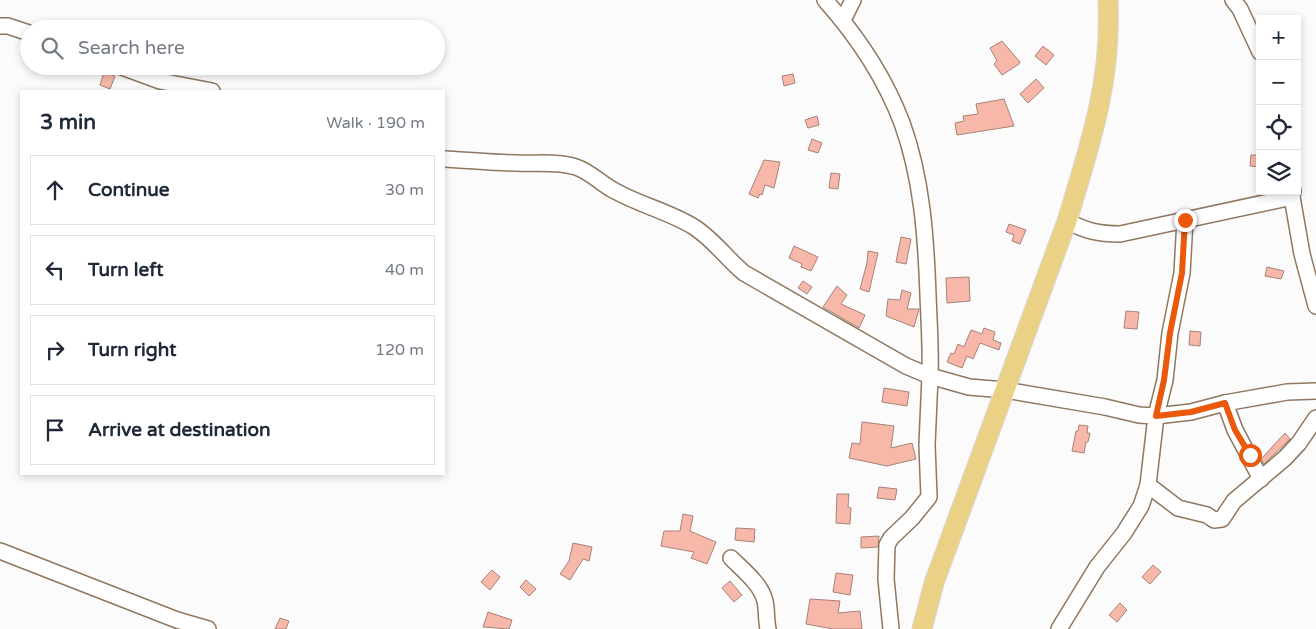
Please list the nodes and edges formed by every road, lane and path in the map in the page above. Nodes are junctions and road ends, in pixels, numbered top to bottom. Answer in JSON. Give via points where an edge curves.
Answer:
{"nodes":[{"id":1,"x":825,"y":0,"type":"edge"},
{"id":2,"x":853,"y":0,"type":"edge"},
{"id":3,"x":1108,"y":0,"type":"edge"},
{"id":4,"x":1233,"y":0,"type":"edge"},
{"id":5,"x":843,"y":20,"type":"junction"},
{"id":6,"x":0,"y":26,"type":"edge"},
{"id":7,"x":20,"y":31,"type":"edge"},
{"id":8,"x":1256,"y":43,"type":"edge"},
{"id":9,"x":142,"y":75,"type":"edge"},
{"id":10,"x":206,"y":90,"type":"edge"},
{"id":11,"x":445,"y":159,"type":"edge"},
{"id":12,"x":1288,"y":195,"type":"edge"},
{"id":13,"x":1292,"y":195,"type":"edge"},
{"id":14,"x":1185,"y":220,"type":"junction"},
{"id":15,"x":1067,"y":221,"type":"junction"},
{"id":16,"x":1316,"y":306,"type":"edge"},
{"id":17,"x":930,"y":376,"type":"junction"},
{"id":18,"x":1005,"y":390,"type":"junction"},
{"id":19,"x":1316,"y":391,"type":"edge"},
{"id":20,"x":1225,"y":403,"type":"junction"},
{"id":21,"x":1156,"y":416,"type":"junction"},
{"id":22,"x":1316,"y":418,"type":"edge"},
{"id":23,"x":1261,"y":478,"type":"junction"},
{"id":24,"x":1148,"y":485,"type":"junction"},
{"id":25,"x":0,"y":550,"type":"edge"},
{"id":26,"x":731,"y":558,"type":"dead end"},
{"id":27,"x":208,"y":629,"type":"edge"},
{"id":28,"x":768,"y":629,"type":"edge"},
{"id":29,"x":890,"y":629,"type":"edge"},
{"id":30,"x":922,"y":629,"type":"edge"},
{"id":31,"x":1059,"y":629,"type":"edge"}],
"edges":[{"from":1,"to":5,"type":"street"},
{"from":2,"to":5,"type":"street"},
{"from":3,"to":15,"type":"main road","via":[[1105,80]]},
{"from":4,"to":8,"type":"street"},
{"from":5,"to":17,"type":"street","via":[[879,76],[902,122],[918,182],[926,246]]},
{"from":6,"to":7,"type":"street"},
{"from":9,"to":10,"type":"street","via":[[160,82]]},
{"from":11,"to":17,"type":"street","via":[[560,164],[588,172],[612,190],[694,228],[744,274],[906,366]]},
{"from":12,"to":14,"type":"street"},
{"from":13,"to":16,"type":"street","via":[[1302,254]]},
{"from":14,"to":15,"type":"street","via":[[1120,234],[1084,230]]},
{"from":14,"to":21,"type":"street","via":[[1182,273]]},
{"from":15,"to":18,"type":"main road"},
{"from":17,"to":18,"type":"street","via":[[969,387]]},
{"from":17,"to":29,"type":"street","via":[[929,497],[887,545]]},
{"from":18,"to":21,"type":"street"},
{"from":18,"to":30,"type":"main road","via":[[934,583]]},
{"from":19,"to":20,"type":"street","via":[[1287,392]]},
{"from":20,"to":21,"type":"street","via":[[1191,412]]},
{"from":20,"to":23,"type":"street","via":[[1235,430]]},
{"from":21,"to":24,"type":"street"},
{"from":22,"to":23,"type":"street","via":[[1299,443]]},
{"from":23,"to":24,"type":"street","via":[[1234,501],[1222,519],[1214,520],[1207,515],[1178,508]]},
{"from":24,"to":31,"type":"street","via":[[1141,506],[1124,534],[1097,567]]},
{"from":25,"to":27,"type":"street","via":[[176,620]]},
{"from":26,"to":28,"type":"street","via":[[762,593]]}]}
